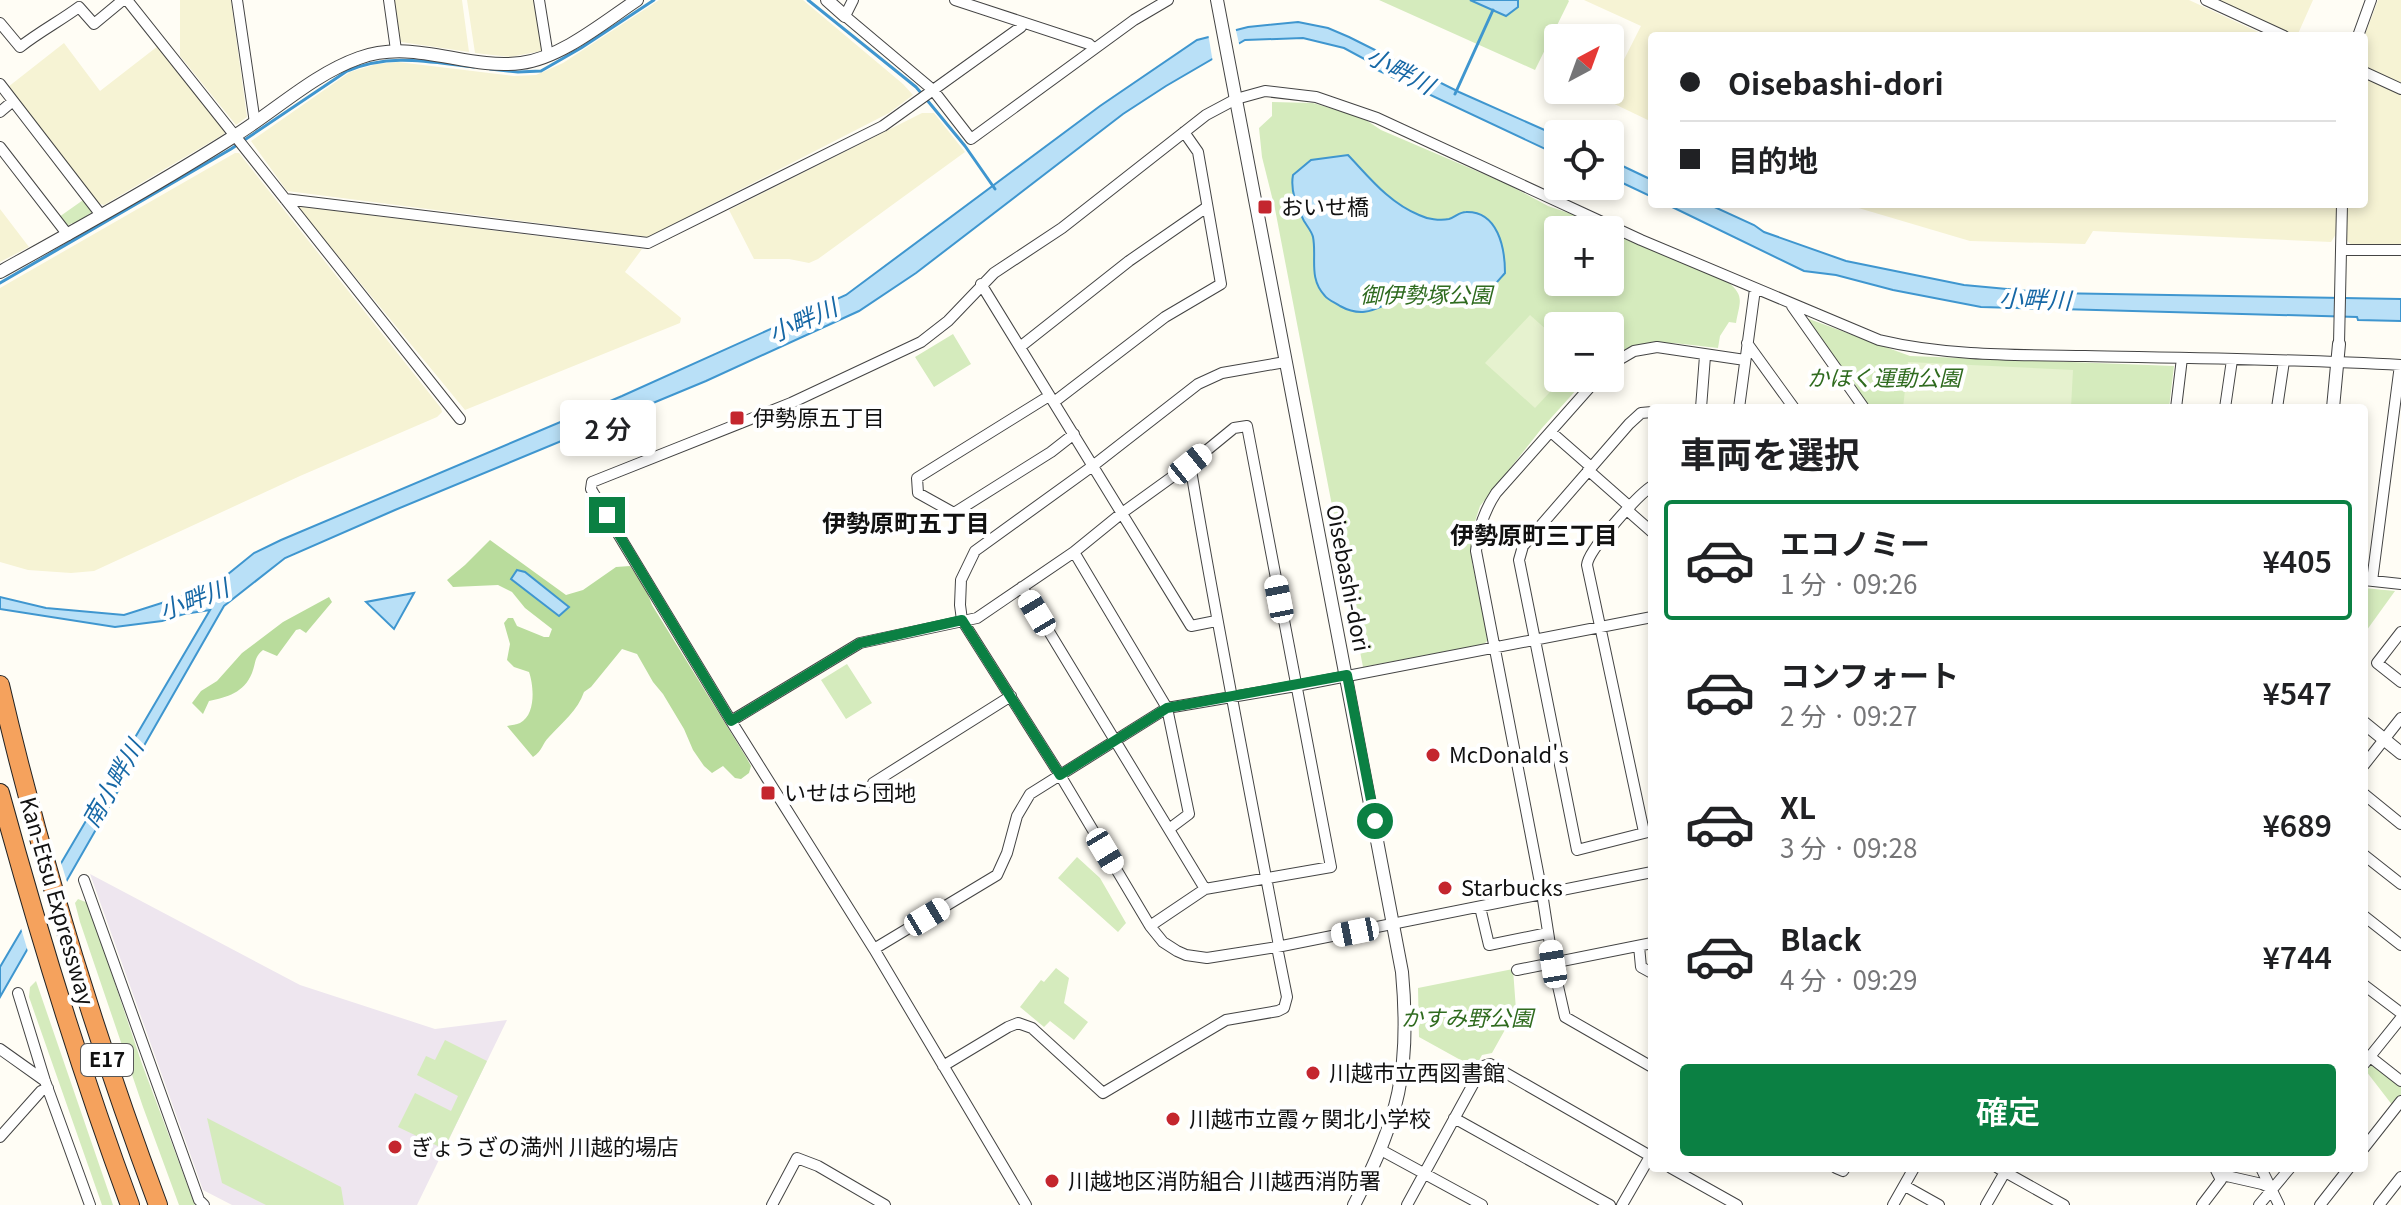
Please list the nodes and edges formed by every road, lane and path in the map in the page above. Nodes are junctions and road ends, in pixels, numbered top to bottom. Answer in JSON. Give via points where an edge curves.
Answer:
{"nodes":[{"id":1,"x":125,"y":0,"type":"edge"},
{"id":2,"x":237,"y":0,"type":"edge"},
{"id":3,"x":389,"y":0,"type":"edge"},
{"id":4,"x":539,"y":0,"type":"edge"},
{"id":5,"x":637,"y":0,"type":"edge"},
{"id":6,"x":827,"y":0,"type":"edge"},
{"id":7,"x":853,"y":0,"type":"edge"},
{"id":8,"x":955,"y":0,"type":"edge"},
{"id":9,"x":1168,"y":0,"type":"edge"},
{"id":10,"x":1217,"y":0,"type":"edge"},
{"id":11,"x":2206,"y":0,"type":"edge"},
{"id":12,"x":2371,"y":0,"type":"edge"},
{"id":13,"x":76,"y":4,"type":"edge"},
{"id":14,"x":845,"y":16,"type":"junction"},
{"id":15,"x":1022,"y":22,"type":"junction"},
{"id":16,"x":0,"y":23,"type":"edge"},
{"id":17,"x":2275,"y":32,"type":"edge"},
{"id":18,"x":2359,"y":32,"type":"edge"},
{"id":19,"x":1094,"y":49,"type":"junction"},
{"id":20,"x":396,"y":50,"type":"junction"},
{"id":21,"x":548,"y":56,"type":"junction"},
{"id":22,"x":2368,"y":74,"type":"edge"},
{"id":23,"x":0,"y":84,"type":"edge"},
{"id":24,"x":2401,"y":89,"type":"edge"},
{"id":25,"x":933,"y":90,"type":"junction"},
{"id":26,"x":1234,"y":93,"type":"junction"},
{"id":27,"x":13,"y":101,"type":"junction"},
{"id":28,"x":0,"y":112,"type":"edge"},
{"id":29,"x":255,"y":123,"type":"junction"},
{"id":30,"x":1184,"y":132,"type":"junction"},
{"id":31,"x":235,"y":136,"type":"junction"},
{"id":32,"x":0,"y":147,"type":"edge"},
{"id":33,"x":285,"y":199,"type":"junction"},
{"id":34,"x":1207,"y":207,"type":"junction"},
{"id":35,"x":2342,"y":208,"type":"edge"},
{"id":36,"x":101,"y":215,"type":"junction"},
{"id":37,"x":68,"y":235,"type":"junction"},
{"id":38,"x":2401,"y":250,"type":"edge"},
{"id":39,"x":2341,"y":253,"type":"junction"},
{"id":40,"x":0,"y":272,"type":"edge"},
{"id":41,"x":981,"y":284,"type":"junction"},
{"id":42,"x":1755,"y":289,"type":"junction"},
{"id":43,"x":1790,"y":304,"type":"junction"},
{"id":44,"x":1747,"y":343,"type":"junction"},
{"id":45,"x":2339,"y":344,"type":"joint"},
{"id":46,"x":1020,"y":347,"type":"junction"},
{"id":47,"x":1705,"y":356,"type":"junction"},
{"id":48,"x":1624,"y":357,"type":"edge"},
{"id":49,"x":2182,"y":358,"type":"junction"},
{"id":50,"x":1745,"y":360,"type":"junction"},
{"id":51,"x":2232,"y":360,"type":"junction"},
{"id":52,"x":2284,"y":361,"type":"junction"},
{"id":53,"x":2338,"y":361,"type":"junction"},
{"id":54,"x":1285,"y":362,"type":"junction"},
{"id":55,"x":2400,"y":365,"type":"edge"},
{"id":56,"x":1586,"y":392,"type":"edge"},
{"id":57,"x":1052,"y":399,"type":"junction"},
{"id":58,"x":1701,"y":404,"type":"edge"},
{"id":59,"x":1740,"y":404,"type":"edge"},
{"id":60,"x":1791,"y":404,"type":"edge"},
{"id":61,"x":1861,"y":404,"type":"edge"},
{"id":62,"x":2176,"y":404,"type":"edge"},
{"id":63,"x":2226,"y":404,"type":"edge"},
{"id":64,"x":2278,"y":404,"type":"edge"},
{"id":65,"x":2333,"y":404,"type":"edge"},
{"id":66,"x":1648,"y":412,"type":"edge"},
{"id":67,"x":460,"y":419,"type":"dead end"},
{"id":68,"x":1551,"y":432,"type":"junction"},
{"id":69,"x":1074,"y":434,"type":"junction"},
{"id":70,"x":1190,"y":464,"type":"junction"},
{"id":71,"x":1094,"y":465,"type":"junction"},
{"id":72,"x":1590,"y":468,"type":"junction"},
{"id":73,"x":1648,"y":490,"type":"edge"},
{"id":74,"x":1629,"y":509,"type":"junction"},
{"id":75,"x":1122,"y":513,"type":"junction"},
{"id":76,"x":1648,"y":528,"type":"edge"},
{"id":77,"x":1074,"y":552,"type":"junction"},
{"id":78,"x":2368,"y":580,"type":"edge"},
{"id":79,"x":2401,"y":584,"type":"edge"},
{"id":80,"x":1022,"y":587,"type":"junction"},
{"id":81,"x":1648,"y":618,"type":"edge"},
{"id":82,"x":962,"y":620,"type":"junction"},
{"id":83,"x":1216,"y":621,"type":"junction"},
{"id":84,"x":1599,"y":626,"type":"junction"},
{"id":85,"x":2401,"y":632,"type":"edge"},
{"id":86,"x":1535,"y":639,"type":"junction"},
{"id":87,"x":1495,"y":648,"type":"junction"},
{"id":88,"x":1347,"y":675,"type":"junction"},
{"id":89,"x":2401,"y":682,"type":"edge"},
{"id":90,"x":0,"y":685,"type":"edge"},
{"id":91,"x":1296,"y":686,"type":"junction"},
{"id":92,"x":1011,"y":696,"type":"junction"},
{"id":93,"x":1233,"y":696,"type":"junction"},
{"id":94,"x":1167,"y":708,"type":"junction"},
{"id":95,"x":2401,"y":718,"type":"edge"},
{"id":96,"x":731,"y":721,"type":"junction"},
{"id":97,"x":2368,"y":726,"type":"edge"},
{"id":98,"x":2384,"y":740,"type":"junction"},
{"id":99,"x":1115,"y":741,"type":"junction"},
{"id":100,"x":2401,"y":753,"type":"edge"},
{"id":101,"x":2368,"y":760,"type":"edge"},
{"id":102,"x":1060,"y":775,"type":"junction"},
{"id":103,"x":873,"y":783,"type":"dead end"},
{"id":104,"x":0,"y":793,"type":"edge"},
{"id":105,"x":2368,"y":797,"type":"edge"},
{"id":106,"x":2401,"y":824,"type":"edge"},
{"id":107,"x":1169,"y":829,"type":"junction"},
{"id":108,"x":1648,"y":832,"type":"edge"},
{"id":109,"x":2368,"y":858,"type":"edge"},
{"id":110,"x":1648,"y":873,"type":"edge"},
{"id":111,"x":84,"y":880,"type":"dead end"},
{"id":112,"x":1267,"y":880,"type":"junction"},
{"id":113,"x":2401,"y":884,"type":"edge"},
{"id":114,"x":1205,"y":889,"type":"junction"},
{"id":115,"x":1542,"y":893,"type":"junction"},
{"id":116,"x":1480,"y":907,"type":"junction"},
{"id":117,"x":2368,"y":919,"type":"edge"},
{"id":118,"x":1394,"y":924,"type":"junction"},
{"id":119,"x":1150,"y":926,"type":"junction"},
{"id":120,"x":1548,"y":933,"type":"junction"},
{"id":121,"x":1648,"y":944,"type":"edge"},
{"id":122,"x":2401,"y":945,"type":"edge"},
{"id":123,"x":1639,"y":946,"type":"junction"},
{"id":124,"x":1278,"y":947,"type":"junction"},
{"id":125,"x":874,"y":949,"type":"junction"},
{"id":126,"x":1553,"y":964,"type":"junction"},
{"id":127,"x":1517,"y":970,"type":"dead end"},
{"id":128,"x":1648,"y":971,"type":"edge"},
{"id":129,"x":2368,"y":989,"type":"edge"},
{"id":130,"x":18,"y":993,"type":"dead end"},
{"id":131,"x":2401,"y":1016,"type":"edge"},
{"id":132,"x":0,"y":1049,"type":"edge"},
{"id":133,"x":2368,"y":1059,"type":"edge"},
{"id":134,"x":2368,"y":1061,"type":"edge"},
{"id":135,"x":1648,"y":1065,"type":"edge"},
{"id":136,"x":943,"y":1066,"type":"junction"},
{"id":137,"x":2401,"y":1081,"type":"edge"},
{"id":138,"x":47,"y":1084,"type":"junction"},
{"id":139,"x":2401,"y":1101,"type":"edge"},
{"id":140,"x":1454,"y":1118,"type":"junction"},
{"id":141,"x":0,"y":1137,"type":"edge"},
{"id":142,"x":2368,"y":1143,"type":"edge"},
{"id":143,"x":1381,"y":1150,"type":"junction"},
{"id":144,"x":1648,"y":1154,"type":"edge"},
{"id":145,"x":1648,"y":1161,"type":"edge"},
{"id":146,"x":1678,"y":1172,"type":"edge"},
{"id":147,"x":1912,"y":1172,"type":"edge"},
{"id":148,"x":2001,"y":1172,"type":"edge"},
{"id":149,"x":2006,"y":1172,"type":"edge"},
{"id":150,"x":2217,"y":1172,"type":"edge"},
{"id":151,"x":2220,"y":1172,"type":"edge"},
{"id":152,"x":2263,"y":1172,"type":"edge"},
{"id":153,"x":2287,"y":1172,"type":"edge"},
{"id":154,"x":2346,"y":1172,"type":"edge"},
{"id":155,"x":1425,"y":1173,"type":"junction"},
{"id":156,"x":2401,"y":1177,"type":"edge"},
{"id":157,"x":1905,"y":1186,"type":"junction"},
{"id":158,"x":2271,"y":1188,"type":"junction"},
{"id":159,"x":90,"y":1205,"type":"edge"},
{"id":160,"x":130,"y":1205,"type":"edge"},
{"id":161,"x":158,"y":1205,"type":"edge"},
{"id":162,"x":204,"y":1205,"type":"edge"},
{"id":163,"x":772,"y":1205,"type":"edge"},
{"id":164,"x":885,"y":1205,"type":"edge"},
{"id":165,"x":1026,"y":1205,"type":"edge"},
{"id":166,"x":1354,"y":1205,"type":"edge"},
{"id":167,"x":1407,"y":1205,"type":"edge"},
{"id":168,"x":1482,"y":1205,"type":"edge"},
{"id":169,"x":1610,"y":1205,"type":"edge"},
{"id":170,"x":1622,"y":1205,"type":"edge"},
{"id":171,"x":1737,"y":1205,"type":"edge"},
{"id":172,"x":1893,"y":1205,"type":"edge"},
{"id":173,"x":1939,"y":1205,"type":"edge"},
{"id":174,"x":1986,"y":1205,"type":"edge"},
{"id":175,"x":2064,"y":1205,"type":"edge"},
{"id":176,"x":2202,"y":1205,"type":"edge"},
{"id":177,"x":2259,"y":1205,"type":"edge"},
{"id":178,"x":2279,"y":1205,"type":"edge"},
{"id":179,"x":2320,"y":1205,"type":"edge"},
{"id":180,"x":2379,"y":1205,"type":"edge"}],
"edges":[{"from":1,"to":13,"type":"street","via":[[94,24]]},
{"from":1,"to":31,"type":"street"},
{"from":2,"to":29,"type":"street"},
{"from":3,"to":20,"type":"street"},
{"from":4,"to":21,"type":"street"},
{"from":5,"to":21,"type":"street"},
{"from":6,"to":14,"type":"street"},
{"from":7,"to":14,"type":"street"},
{"from":8,"to":15,"type":"street"},
{"from":9,"to":19,"type":"street"},
{"from":10,"to":26,"type":"street","name":"Oisebashi-dori"},
{"from":11,"to":17,"type":"street"},
{"from":12,"to":18,"type":"street"},
{"from":13,"to":16,"type":"street","via":[[20,47]]},
{"from":14,"to":25,"type":"street"},
{"from":15,"to":19,"type":"street"},
{"from":15,"to":25,"type":"street"},
{"from":19,"to":25,"type":"street","via":[[971,139]]},
{"from":20,"to":21,"type":"street","via":[[507,64]]},
{"from":20,"to":29,"type":"street","via":[[334,69]]},
{"from":22,"to":24,"type":"street"},
{"from":23,"to":27,"type":"street"},
{"from":25,"to":33,"type":"street","via":[[861,138],[648,243]]},
{"from":26,"to":30,"type":"street"},
{"from":26,"to":42,"type":"street","via":[[1265,91],[1347,106]]},
{"from":26,"to":54,"type":"street","name":"Oisebashi-dori"},
{"from":27,"to":28,"type":"street"},
{"from":27,"to":36,"type":"street"},
{"from":29,"to":31,"type":"street"},
{"from":30,"to":34,"type":"street","via":[[1198,152]]},
{"from":30,"to":41,"type":"street"},
{"from":31,"to":33,"type":"street"},
{"from":31,"to":36,"type":"street"},
{"from":32,"to":37,"type":"street"},
{"from":33,"to":67,"type":"street"},
{"from":34,"to":46,"type":"street"},
{"from":34,"to":57,"type":"street","via":[[1221,284],[1165,317]]},
{"from":35,"to":39,"type":"street"},
{"from":36,"to":37,"type":"street"},
{"from":37,"to":40,"type":"street"},
{"from":38,"to":39,"type":"street"},
{"from":39,"to":45,"type":"street"},
{"from":41,"to":46,"type":"street"},
{"from":41,"to":96,"type":"street","via":[[921,342],[791,403],[592,482],[591,489]]},
{"from":42,"to":43,"type":"street"},
{"from":42,"to":44,"type":"street"},
{"from":43,"to":49,"type":"street","via":[[1879,340],[1920,349]]},
{"from":43,"to":61,"type":"street"},
{"from":44,"to":50,"type":"street"},
{"from":44,"to":60,"type":"street"},
{"from":45,"to":53,"type":"street"},
{"from":46,"to":57,"type":"street"},
{"from":47,"to":48,"type":"street","via":[[1657,347]]},
{"from":47,"to":50,"type":"street"},
{"from":47,"to":58,"type":"street"},
{"from":49,"to":51,"type":"street"},
{"from":49,"to":62,"type":"street"},
{"from":50,"to":59,"type":"street"},
{"from":51,"to":52,"type":"street"},
{"from":51,"to":63,"type":"street"},
{"from":52,"to":53,"type":"street"},
{"from":52,"to":64,"type":"street"},
{"from":53,"to":55,"type":"street"},
{"from":53,"to":65,"type":"street"},
{"from":54,"to":71,"type":"street","via":[[1198,384]]},
{"from":54,"to":88,"type":"street","name":"Oisebashi-dori"},
{"from":55,"to":78,"type":"street"},
{"from":56,"to":68,"type":"street"},
{"from":57,"to":69,"type":"street"},
{"from":57,"to":69,"type":"street","via":[[917,478],[918,493],[954,513]]},
{"from":66,"to":72,"type":"street","via":[[1635,418]]},
{"from":68,"to":72,"type":"street"},
{"from":68,"to":87,"type":"street","via":[[1496,493],[1477,535]]},
{"from":69,"to":71,"type":"street"},
{"from":70,"to":75,"type":"street"},
{"from":70,"to":83,"type":"street"},
{"from":70,"to":91,"type":"street","via":[[1234,428],[1247,426]]},
{"from":71,"to":75,"type":"street"},
{"from":71,"to":82,"type":"street","via":[[975,551],[961,580]]},
{"from":72,"to":74,"type":"street"},
{"from":72,"to":86,"type":"street","via":[[1521,551]]},
{"from":73,"to":74,"type":"street"},
{"from":74,"to":76,"type":"street"},
{"from":74,"to":84,"type":"street","via":[[1588,558]]},
{"from":75,"to":77,"type":"street"},
{"from":75,"to":83,"type":"street","via":[[1191,626]]},
{"from":77,"to":80,"type":"street"},
{"from":77,"to":94,"type":"street"},
{"from":78,"to":79,"type":"street"},
{"from":80,"to":82,"type":"street","via":[[977,618]]},
{"from":80,"to":99,"type":"street"},
{"from":81,"to":84,"type":"street"},
{"from":82,"to":92,"type":"street"},
{"from":82,"to":96,"type":"street","via":[[860,643]]},
{"from":83,"to":93,"type":"street"},
{"from":84,"to":86,"type":"street"},
{"from":84,"to":108,"type":"street"},
{"from":85,"to":89,"type":"street","via":[[2377,663]]},
{"from":86,"to":87,"type":"street"},
{"from":86,"to":108,"type":"street","via":[[1577,850]]},
{"from":87,"to":88,"type":"street"},
{"from":87,"to":115,"type":"street"},
{"from":88,"to":91,"type":"street"},
{"from":88,"to":118,"type":"street","name":"Oisebashi-dori"},
{"from":90,"to":161,"type":"highway","name":"Kan-Etsu Expressway","number":"E17","via":[[61,912]]},
{"from":91,"to":93,"type":"street"},
{"from":91,"to":112,"type":"street","via":[[1331,867]]},
{"from":92,"to":102,"type":"street"},
{"from":92,"to":103,"type":"street"},
{"from":93,"to":94,"type":"street"},
{"from":93,"to":112,"type":"street"},
{"from":94,"to":99,"type":"street"},
{"from":94,"to":107,"type":"street","via":[[1189,814]]},
{"from":95,"to":98,"type":"street"},
{"from":96,"to":125,"type":"street"},
{"from":97,"to":98,"type":"street"},
{"from":98,"to":100,"type":"street"},
{"from":98,"to":101,"type":"street"},
{"from":99,"to":102,"type":"street"},
{"from":99,"to":107,"type":"street"},
{"from":102,"to":119,"type":"street"},
{"from":102,"to":125,"type":"street","via":[[1030,794],[997,875]]},
{"from":104,"to":160,"type":"highway","name":"Kan-Etsu Expressway","number":"E17","via":[[43,945]]},
{"from":105,"to":106,"type":"street"},
{"from":107,"to":114,"type":"street"},
{"from":109,"to":113,"type":"street"},
{"from":110,"to":115,"type":"street"},
{"from":111,"to":162,"type":"street"},
{"from":112,"to":114,"type":"street"},
{"from":112,"to":124,"type":"street"},
{"from":114,"to":119,"type":"street"},
{"from":115,"to":116,"type":"street"},
{"from":115,"to":120,"type":"street"},
{"from":116,"to":118,"type":"street"},
{"from":116,"to":120,"type":"street","via":[[1489,945]]},
{"from":117,"to":122,"type":"street"},
{"from":118,"to":124,"type":"street"},
{"from":118,"to":143,"type":"street","name":"Oisebashi-dori","via":[[1404,988],[1405,1058]]},
{"from":119,"to":124,"type":"street","via":[[1163,942],[1186,955],[1207,958]]},
{"from":120,"to":126,"type":"street"},
{"from":121,"to":123,"type":"street"},
{"from":123,"to":126,"type":"street"},
{"from":123,"to":128,"type":"street","via":[[1641,967]]},
{"from":124,"to":136,"type":"street","via":[[1287,997],[1284,1008],[1226,1020],[1103,1093],[1032,1028],[1018,1023]]},
{"from":125,"to":136,"type":"street"},
{"from":126,"to":127,"type":"street"},
{"from":126,"to":135,"type":"street","via":[[1565,1017]]},
{"from":129,"to":131,"type":"street"},
{"from":130,"to":138,"type":"street"},
{"from":131,"to":133,"type":"street"},
{"from":132,"to":138,"type":"street"},
{"from":134,"to":137,"type":"street"},
{"from":136,"to":165,"type":"street"},
{"from":138,"to":141,"type":"street"},
{"from":138,"to":159,"type":"street"},
{"from":139,"to":142,"type":"street"},
{"from":140,"to":144,"type":"street","via":[[1483,1066],[1490,1064]]},
{"from":140,"to":155,"type":"street"},
{"from":140,"to":169,"type":"street"},
{"from":143,"to":155,"type":"street"},
{"from":143,"to":166,"type":"street","name":"Oisebashi-dori"},
{"from":145,"to":170,"type":"street"},
{"from":146,"to":171,"type":"street"},
{"from":147,"to":157,"type":"street"},
{"from":148,"to":174,"type":"street"},
{"from":149,"to":175,"type":"street"},
{"from":150,"to":176,"type":"street","via":[[2221,1180]]},
{"from":151,"to":158,"type":"street"},
{"from":152,"to":158,"type":"street"},
{"from":153,"to":158,"type":"street"},
{"from":154,"to":179,"type":"street"},
{"from":155,"to":167,"type":"street"},
{"from":155,"to":168,"type":"street"},
{"from":156,"to":180,"type":"street"},
{"from":157,"to":172,"type":"street"},
{"from":157,"to":173,"type":"street"},
{"from":158,"to":177,"type":"street"},
{"from":158,"to":178,"type":"street"},
{"from":163,"to":164,"type":"street","via":[[797,1158]]}]}
